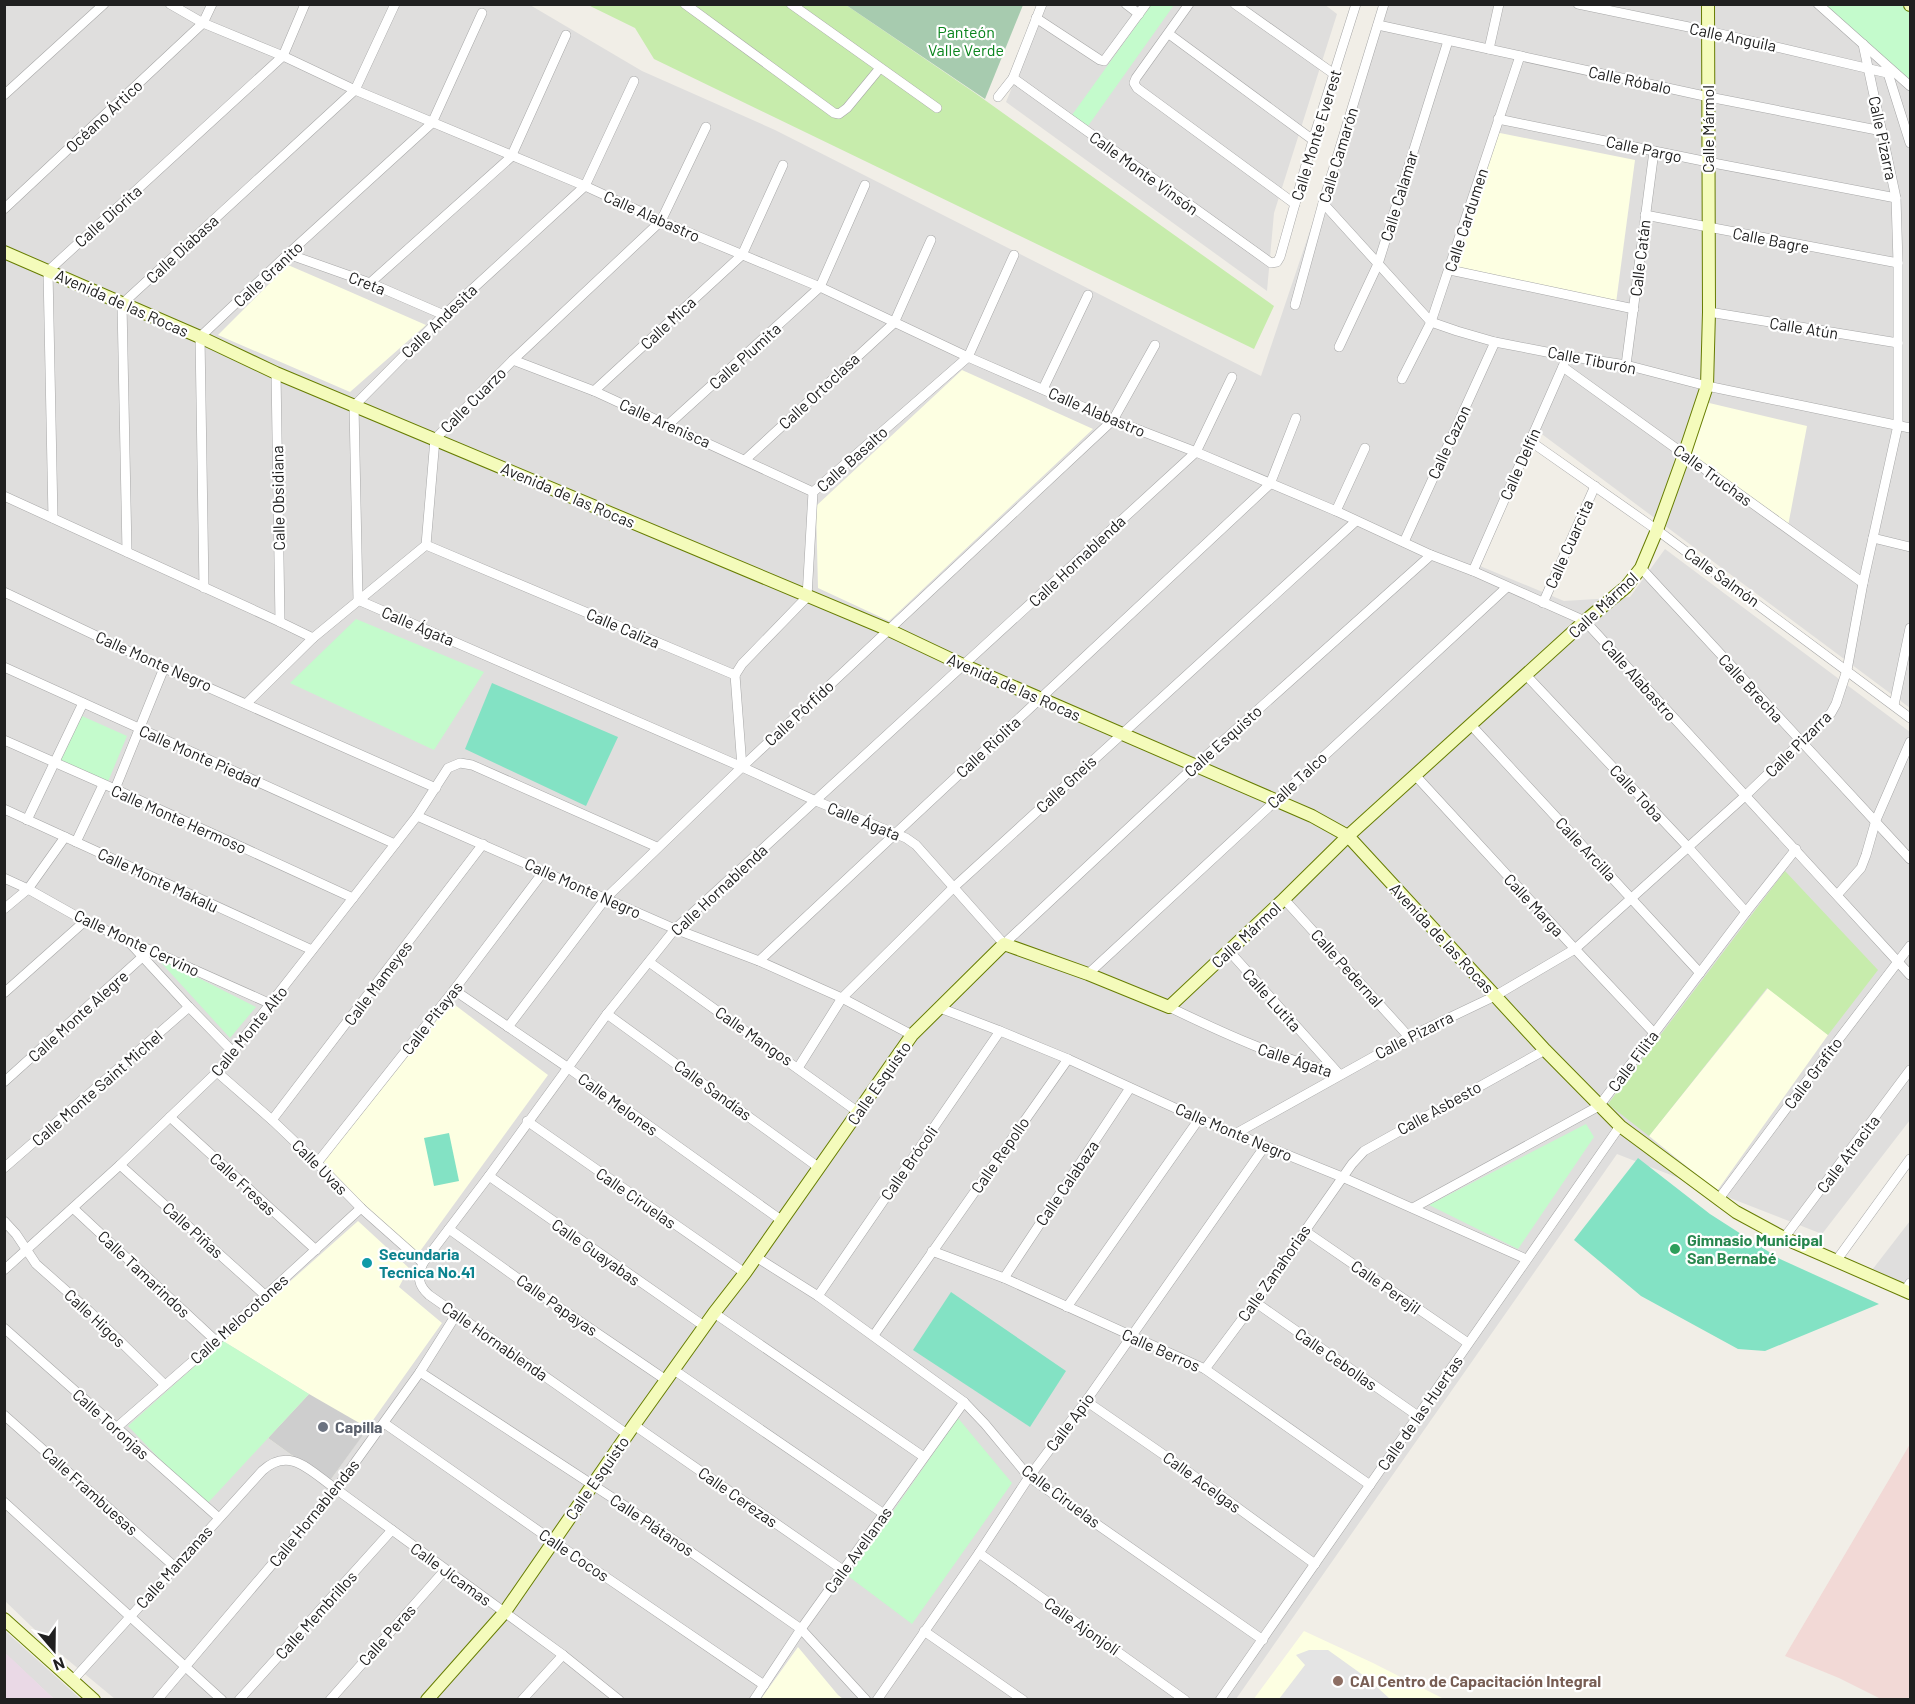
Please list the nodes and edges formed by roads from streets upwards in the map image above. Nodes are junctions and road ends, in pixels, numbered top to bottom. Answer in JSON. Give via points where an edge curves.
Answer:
{"nodes":[{"id":1,"x":104,"y":4,"type":"edge"},
{"id":2,"x":170,"y":4,"type":"edge"},
{"id":3,"x":212,"y":4,"type":"edge"},
{"id":4,"x":305,"y":4,"type":"edge"},
{"id":5,"x":394,"y":4,"type":"edge"},
{"id":6,"x":685,"y":4,"type":"edge"},
{"id":7,"x":706,"y":4,"type":"edge"},
{"id":8,"x":791,"y":4,"type":"edge"},
{"id":9,"x":1042,"y":4,"type":"edge"},
{"id":10,"x":1126,"y":4,"type":"edge"},
{"id":11,"x":1146,"y":4,"type":"edge"},
{"id":12,"x":1189,"y":4,"type":"edge"},
{"id":13,"x":1235,"y":4,"type":"edge"},
{"id":14,"x":1384,"y":4,"type":"edge"},
{"id":15,"x":1499,"y":4,"type":"edge"},
{"id":16,"x":1578,"y":4,"type":"edge"},
{"id":17,"x":1707,"y":4,"type":"edge"},
{"id":18,"x":1818,"y":4,"type":"edge"},
{"id":19,"x":1354,"y":6,"type":"edge"},
{"id":20,"x":482,"y":13,"type":"dead end"},
{"id":21,"x":699,"y":14,"type":"junction"},
{"id":22,"x":1139,"y":14,"type":"junction"},
{"id":23,"x":1036,"y":18,"type":"junction"},
{"id":24,"x":203,"y":22,"type":"junction"},
{"id":25,"x":1378,"y":25,"type":"junction"},
{"id":26,"x":1708,"y":31,"type":"junction"},
{"id":27,"x":1169,"y":34,"type":"junction"},
{"id":28,"x":566,"y":35,"type":"dead end"},
{"id":29,"x":1448,"y":41,"type":"junction"},
{"id":30,"x":1863,"y":44,"type":"junction"},
{"id":31,"x":1489,"y":49,"type":"junction"},
{"id":32,"x":283,"y":56,"type":"junction"},
{"id":33,"x":1520,"y":56,"type":"junction"},
{"id":34,"x":1884,"y":62,"type":"junction"},
{"id":35,"x":1867,"y":67,"type":"junction"},
{"id":36,"x":880,"y":68,"type":"junction"},
{"id":37,"x":1887,"y":73,"type":"junction"},
{"id":38,"x":1334,"y":74,"type":"junction"},
{"id":39,"x":1013,"y":78,"type":"junction"},
{"id":40,"x":634,"y":81,"type":"dead end"},
{"id":41,"x":1911,"y":86,"type":"edge"},
{"id":42,"x":355,"y":90,"type":"junction"},
{"id":43,"x":4,"y":95,"type":"edge"},
{"id":44,"x":998,"y":97,"type":"dead end"},
{"id":45,"x":1709,"y":97,"type":"junction"},
{"id":46,"x":937,"y":108,"type":"dead end"},
{"id":47,"x":1498,"y":119,"type":"junction"},
{"id":48,"x":432,"y":123,"type":"junction"},
{"id":49,"x":706,"y":127,"type":"dead end"},
{"id":50,"x":1882,"y":130,"type":"junction"},
{"id":51,"x":1313,"y":140,"type":"junction"},
{"id":52,"x":1911,"y":143,"type":"edge"},
{"id":53,"x":1654,"y":151,"type":"junction"},
{"id":54,"x":511,"y":157,"type":"junction"},
{"id":55,"x":1708,"y":162,"type":"junction"},
{"id":56,"x":783,"y":165,"type":"dead end"},
{"id":57,"x":865,"y":185,"type":"dead end"},
{"id":58,"x":585,"y":186,"type":"junction"},
{"id":59,"x":1896,"y":198,"type":"junction"},
{"id":60,"x":1323,"y":203,"type":"junction"},
{"id":61,"x":1295,"y":204,"type":"junction"},
{"id":62,"x":4,"y":209,"type":"edge"},
{"id":63,"x":1645,"y":214,"type":"junction"},
{"id":64,"x":661,"y":221,"type":"junction"},
{"id":65,"x":1708,"y":228,"type":"junction"},
{"id":66,"x":931,"y":240,"type":"dead end"},
{"id":67,"x":4,"y":252,"type":"edge"},
{"id":68,"x":288,"y":254,"type":"junction"},
{"id":69,"x":742,"y":255,"type":"junction"},
{"id":70,"x":1014,"y":255,"type":"dead end"},
{"id":71,"x":1277,"y":262,"type":"joint"},
{"id":72,"x":1898,"y":263,"type":"junction"},
{"id":73,"x":1378,"y":264,"type":"junction"},
{"id":74,"x":1450,"y":270,"type":"junction"},
{"id":75,"x":48,"y":271,"type":"junction"},
{"id":76,"x":370,"y":283,"type":"junction"},
{"id":77,"x":820,"y":287,"type":"junction"},
{"id":78,"x":1088,"y":295,"type":"dead end"},
{"id":79,"x":122,"y":304,"type":"junction"},
{"id":80,"x":1295,"y":305,"type":"dead end"},
{"id":81,"x":1634,"y":309,"type":"junction"},
{"id":82,"x":1709,"y":312,"type":"junction"},
{"id":83,"x":444,"y":315,"type":"junction"},
{"id":84,"x":1431,"y":322,"type":"junction"},
{"id":85,"x":894,"y":323,"type":"junction"},
{"id":86,"x":200,"y":337,"type":"junction"},
{"id":87,"x":1496,"y":342,"type":"junction"},
{"id":88,"x":1898,"y":343,"type":"junction"},
{"id":89,"x":1155,"y":345,"type":"dead end"},
{"id":90,"x":1339,"y":346,"type":"dead end"},
{"id":91,"x":1567,"y":356,"type":"junction"},
{"id":92,"x":968,"y":357,"type":"junction"},
{"id":93,"x":513,"y":360,"type":"junction"},
{"id":94,"x":1626,"y":365,"type":"junction"},
{"id":95,"x":1563,"y":367,"type":"junction"},
{"id":96,"x":276,"y":373,"type":"junction"},
{"id":97,"x":1232,"y":377,"type":"dead end"},
{"id":98,"x":1402,"y":380,"type":"dead end"},
{"id":99,"x":1707,"y":386,"type":"junction"},
{"id":100,"x":1043,"y":389,"type":"junction"},
{"id":101,"x":594,"y":391,"type":"junction"},
{"id":102,"x":354,"y":406,"type":"junction"},
{"id":103,"x":1296,"y":418,"type":"dead end"},
{"id":104,"x":1113,"y":420,"type":"junction"},
{"id":105,"x":669,"y":424,"type":"junction"},
{"id":106,"x":1898,"y":425,"type":"junction"},
{"id":107,"x":1911,"y":428,"type":"edge"},
{"id":108,"x":435,"y":439,"type":"junction"},
{"id":109,"x":1530,"y":441,"type":"junction"},
{"id":110,"x":1365,"y":448,"type":"dead end"},
{"id":111,"x":1196,"y":452,"type":"junction"},
{"id":112,"x":1684,"y":455,"type":"junction"},
{"id":113,"x":745,"y":460,"type":"junction"},
{"id":114,"x":1270,"y":484,"type":"junction"},
{"id":115,"x":1595,"y":486,"type":"junction"},
{"id":116,"x":813,"y":492,"type":"junction"},
{"id":117,"x":4,"y":496,"type":"edge"},
{"id":118,"x":1336,"y":511,"type":"junction"},
{"id":119,"x":53,"y":518,"type":"junction"},
{"id":120,"x":1356,"y":521,"type":"junction"},
{"id":121,"x":1658,"y":530,"type":"junction"},
{"id":122,"x":1873,"y":538,"type":"junction"},
{"id":123,"x":1404,"y":542,"type":"junction"},
{"id":124,"x":426,"y":544,"type":"junction"},
{"id":125,"x":1911,"y":547,"type":"edge"},
{"id":126,"x":127,"y":552,"type":"junction"},
{"id":127,"x":1431,"y":555,"type":"junction"},
{"id":128,"x":1641,"y":568,"type":"junction"},
{"id":129,"x":1473,"y":571,"type":"junction"},
{"id":130,"x":1863,"y":583,"type":"junction"},
{"id":131,"x":1507,"y":587,"type":"junction"},
{"id":132,"x":204,"y":588,"type":"junction"},
{"id":133,"x":4,"y":592,"type":"edge"},
{"id":134,"x":807,"y":597,"type":"junction"},
{"id":135,"x":358,"y":600,"type":"junction"},
{"id":136,"x":1543,"y":603,"type":"junction"},
{"id":137,"x":1586,"y":621,"type":"junction"},
{"id":138,"x":280,"y":622,"type":"junction"},
{"id":139,"x":1911,"y":628,"type":"edge"},
{"id":140,"x":889,"y":630,"type":"junction"},
{"id":141,"x":313,"y":638,"type":"junction"},
{"id":142,"x":963,"y":666,"type":"junction"},
{"id":143,"x":4,"y":667,"type":"edge"},
{"id":144,"x":165,"y":668,"type":"junction"},
{"id":145,"x":1847,"y":670,"type":"junction"},
{"id":146,"x":735,"y":675,"type":"junction"},
{"id":147,"x":1526,"y":675,"type":"junction"},
{"id":148,"x":1040,"y":698,"type":"junction"},
{"id":149,"x":83,"y":703,"type":"junction"},
{"id":150,"x":247,"y":703,"type":"junction"},
{"id":151,"x":1894,"y":705,"type":"junction"},
{"id":152,"x":1911,"y":718,"type":"edge"},
{"id":153,"x":1471,"y":725,"type":"junction"},
{"id":154,"x":139,"y":728,"type":"junction"},
{"id":155,"x":1120,"y":734,"type":"junction"},
{"id":156,"x":4,"y":740,"type":"edge"},
{"id":157,"x":1802,"y":742,"type":"junction"},
{"id":158,"x":1911,"y":742,"type":"edge"},
{"id":159,"x":55,"y":763,"type":"junction"},
{"id":160,"x":1195,"y":766,"type":"junction"},
{"id":161,"x":742,"y":767,"type":"junction"},
{"id":162,"x":1415,"y":775,"type":"junction"},
{"id":163,"x":103,"y":784,"type":"junction"},
{"id":164,"x":436,"y":788,"type":"junction"},
{"id":165,"x":115,"y":789,"type":"junction"},
{"id":166,"x":1745,"y":796,"type":"junction"},
{"id":167,"x":1276,"y":799,"type":"junction"},
{"id":168,"x":816,"y":801,"type":"junction"},
{"id":169,"x":4,"y":809,"type":"edge"},
{"id":170,"x":417,"y":816,"type":"junction"},
{"id":171,"x":27,"y":820,"type":"junction"},
{"id":172,"x":1876,"y":820,"type":"junction"},
{"id":173,"x":895,"y":833,"type":"junction"},
{"id":174,"x":1348,"y":836,"type":"junction"},
{"id":175,"x":65,"y":837,"type":"junction"},
{"id":176,"x":76,"y":842,"type":"junction"},
{"id":177,"x":395,"y":844,"type":"junction"},
{"id":178,"x":483,"y":844,"type":"junction"},
{"id":179,"x":657,"y":847,"type":"junction"},
{"id":180,"x":1688,"y":847,"type":"junction"},
{"id":181,"x":1796,"y":849,"type":"junction"},
{"id":182,"x":1911,"y":859,"type":"edge"},
{"id":183,"x":544,"y":871,"type":"junction"},
{"id":184,"x":4,"y":878,"type":"edge"},
{"id":185,"x":953,"y":888,"type":"junction"},
{"id":186,"x":28,"y":889,"type":"junction"},
{"id":187,"x":1838,"y":894,"type":"junction"},
{"id":188,"x":353,"y":898,"type":"junction"},
{"id":189,"x":606,"y":898,"type":"junction"},
{"id":190,"x":1632,"y":898,"type":"junction"},
{"id":191,"x":1284,"y":899,"type":"junction"},
{"id":192,"x":4,"y":909,"type":"edge"},
{"id":193,"x":1746,"y":912,"type":"junction"},
{"id":194,"x":85,"y":921,"type":"junction"},
{"id":195,"x":675,"y":929,"type":"junction"},
{"id":196,"x":128,"y":940,"type":"junction"},
{"id":197,"x":1004,"y":944,"type":"junction"},
{"id":198,"x":1911,"y":946,"type":"edge"},
{"id":199,"x":1575,"y":949,"type":"junction"},
{"id":200,"x":150,"y":950,"type":"junction"},
{"id":201,"x":312,"y":950,"type":"junction"},
{"id":202,"x":1229,"y":951,"type":"junction"},
{"id":203,"x":143,"y":958,"type":"junction"},
{"id":204,"x":759,"y":961,"type":"junction"},
{"id":205,"x":649,"y":962,"type":"junction"},
{"id":206,"x":1899,"y":962,"type":"junction"},
{"id":207,"x":1700,"y":973,"type":"junction"},
{"id":208,"x":1088,"y":974,"type":"junction"},
{"id":209,"x":1911,"y":975,"type":"edge"},
{"id":210,"x":454,"y":990,"type":"junction"},
{"id":211,"x":4,"y":993,"type":"edge"},
{"id":212,"x":1495,"y":996,"type":"junction"},
{"id":213,"x":843,"y":998,"type":"junction"},
{"id":214,"x":271,"y":1004,"type":"junction"},
{"id":215,"x":189,"y":1007,"type":"junction"},
{"id":216,"x":1169,"y":1007,"type":"junction"},
{"id":217,"x":940,"y":1008,"type":"junction"},
{"id":218,"x":607,"y":1014,"type":"junction"},
{"id":219,"x":508,"y":1027,"type":"junction"},
{"id":220,"x":1000,"y":1031,"type":"junction"},
{"id":221,"x":1654,"y":1033,"type":"junction"},
{"id":222,"x":912,"y":1035,"type":"junction"},
{"id":223,"x":1409,"y":1037,"type":"junction"},
{"id":224,"x":1545,"y":1050,"type":"junction"},
{"id":225,"x":234,"y":1053,"type":"junction"},
{"id":226,"x":1068,"y":1059,"type":"junction"},
{"id":227,"x":567,"y":1067,"type":"junction"},
{"id":228,"x":798,"y":1068,"type":"junction"},
{"id":229,"x":1911,"y":1070,"type":"edge"},
{"id":230,"x":217,"y":1072,"type":"junction"},
{"id":231,"x":1340,"y":1074,"type":"junction"},
{"id":232,"x":4,"y":1082,"type":"edge"},
{"id":233,"x":1130,"y":1088,"type":"junction"},
{"id":234,"x":1599,"y":1106,"type":"junction"},
{"id":235,"x":858,"y":1112,"type":"junction"},
{"id":236,"x":170,"y":1117,"type":"junction"},
{"id":237,"x":1199,"y":1119,"type":"junction"},
{"id":238,"x":272,"y":1120,"type":"junction"},
{"id":239,"x":528,"y":1121,"type":"junction"},
{"id":240,"x":1620,"y":1126,"type":"junction"},
{"id":241,"x":1235,"y":1134,"type":"junction"},
{"id":242,"x":1265,"y":1146,"type":"junction"},
{"id":243,"x":1911,"y":1159,"type":"edge"},
{"id":244,"x":317,"y":1163,"type":"junction"},
{"id":245,"x":120,"y":1165,"type":"junction"},
{"id":246,"x":819,"y":1167,"type":"junction"},
{"id":247,"x":4,"y":1168,"type":"edge"},
{"id":248,"x":489,"y":1176,"type":"junction"},
{"id":249,"x":1342,"y":1177,"type":"junction"},
{"id":250,"x":1718,"y":1200,"type":"junction"},
{"id":251,"x":73,"y":1208,"type":"junction"},
{"id":252,"x":361,"y":1208,"type":"junction"},
{"id":253,"x":1413,"y":1208,"type":"junction"},
{"id":254,"x":781,"y":1220,"type":"junction"},
{"id":255,"x":4,"y":1221,"type":"edge"},
{"id":256,"x":449,"y":1229,"type":"junction"},
{"id":257,"x":1305,"y":1231,"type":"junction"},
{"id":258,"x":1784,"y":1238,"type":"junction"},
{"id":259,"x":316,"y":1250,"type":"junction"},
{"id":260,"x":26,"y":1251,"type":"junction"},
{"id":261,"x":932,"y":1251,"type":"junction"},
{"id":262,"x":756,"y":1257,"type":"junction"},
{"id":263,"x":1526,"y":1259,"type":"junction"},
{"id":264,"x":1836,"y":1261,"type":"junction"},
{"id":265,"x":423,"y":1263,"type":"junction"},
{"id":266,"x":4,"y":1270,"type":"edge"},
{"id":267,"x":745,"y":1273,"type":"junction"},
{"id":268,"x":1004,"y":1278,"type":"junction"},
{"id":269,"x":1909,"y":1289,"type":"edge"},
{"id":270,"x":266,"y":1296,"type":"junction"},
{"id":271,"x":818,"y":1296,"type":"junction"},
{"id":272,"x":1255,"y":1302,"type":"junction"},
{"id":273,"x":1067,"y":1307,"type":"junction"},
{"id":274,"x":714,"y":1313,"type":"junction"},
{"id":275,"x":456,"y":1315,"type":"junction"},
{"id":276,"x":705,"y":1326,"type":"junction"},
{"id":277,"x":4,"y":1328,"type":"edge"},
{"id":278,"x":874,"y":1335,"type":"junction"},
{"id":279,"x":1130,"y":1337,"type":"junction"},
{"id":280,"x":216,"y":1341,"type":"junction"},
{"id":281,"x":1468,"y":1343,"type":"junction"},
{"id":282,"x":1205,"y":1369,"type":"junction"},
{"id":283,"x":420,"y":1372,"type":"junction"},
{"id":284,"x":670,"y":1375,"type":"junction"},
{"id":285,"x":165,"y":1385,"type":"junction"},
{"id":286,"x":1086,"y":1401,"type":"junction"},
{"id":287,"x":964,"y":1402,"type":"junction"},
{"id":288,"x":4,"y":1415,"type":"edge"},
{"id":289,"x":1418,"y":1416,"type":"junction"},
{"id":290,"x":384,"y":1423,"type":"junction"},
{"id":291,"x":116,"y":1428,"type":"junction"},
{"id":292,"x":630,"y":1429,"type":"junction"},
{"id":293,"x":924,"y":1457,"type":"junction"},
{"id":294,"x":279,"y":1460,"type":"joint"},
{"id":295,"x":1029,"y":1477,"type":"junction"},
{"id":296,"x":592,"y":1485,"type":"junction"},
{"id":297,"x":1370,"y":1485,"type":"junction"},
{"id":298,"x":336,"y":1489,"type":"junction"},
{"id":299,"x":4,"y":1502,"type":"edge"},
{"id":300,"x":884,"y":1514,"type":"junction"},
{"id":301,"x":219,"y":1518,"type":"junction"},
{"id":302,"x":392,"y":1530,"type":"junction"},
{"id":303,"x":553,"y":1541,"type":"junction"},
{"id":304,"x":979,"y":1553,"type":"junction"},
{"id":305,"x":1315,"y":1564,"type":"junction"},
{"id":306,"x":175,"y":1567,"type":"junction"},
{"id":307,"x":445,"y":1570,"type":"junction"},
{"id":308,"x":843,"y":1570,"type":"junction"},
{"id":309,"x":504,"y":1613,"type":"junction"},
{"id":310,"x":130,"y":1615,"type":"junction"},
{"id":311,"x":4,"y":1619,"type":"edge"},
{"id":312,"x":801,"y":1629,"type":"junction"},
{"id":313,"x":924,"y":1631,"type":"junction"},
{"id":314,"x":1263,"y":1640,"type":"junction"},
{"id":315,"x":562,"y":1655,"type":"junction"},
{"id":316,"x":185,"y":1666,"type":"junction"},
{"id":317,"x":73,"y":1680,"type":"junction"},
{"id":318,"x":764,"y":1685,"type":"junction"},
{"id":319,"x":94,"y":1700,"type":"edge"},
{"id":320,"x":157,"y":1700,"type":"edge"},
{"id":321,"x":222,"y":1700,"type":"edge"},
{"id":322,"x":239,"y":1700,"type":"edge"},
{"id":323,"x":330,"y":1700,"type":"edge"},
{"id":324,"x":427,"y":1700,"type":"edge"},
{"id":325,"x":522,"y":1700,"type":"edge"},
{"id":326,"x":619,"y":1700,"type":"edge"},
{"id":327,"x":754,"y":1700,"type":"edge"},
{"id":328,"x":866,"y":1700,"type":"edge"},
{"id":329,"x":877,"y":1700,"type":"edge"},
{"id":330,"x":1023,"y":1700,"type":"edge"},
{"id":331,"x":1185,"y":1700,"type":"edge"},
{"id":332,"x":1220,"y":1700,"type":"edge"}],
"edges":[{"from":1,"to":43,"type":"street"},
{"from":2,"to":24,"type":"street","name":"Calle Alabastro"},
{"from":3,"to":24,"type":"street"},
{"from":4,"to":32,"type":"street","name":"Calle Diorita"},
{"from":5,"to":42,"type":"street","name":"Calle Diabasa"},
{"from":6,"to":21,"type":"street"},
{"from":7,"to":21,"type":"street"},
{"from":8,"to":36,"type":"street"},
{"from":9,"to":23,"type":"street"},
{"from":10,"to":22,"type":"street"},
{"from":11,"to":22,"type":"street"},
{"from":12,"to":27,"type":"street"},
{"from":13,"to":38,"type":"street"},
{"from":14,"to":25,"type":"street","name":"Calle Camarón"},
{"from":15,"to":31,"type":"street"},
{"from":16,"to":26,"type":"street","name":"Calle Anguila"},
{"from":17,"to":26,"type":"street","name":"Calle Mármol"},
{"from":18,"to":30,"type":"street"},
{"from":19,"to":38,"type":"street","name":"Calle Monte Everest"},
{"from":20,"to":48,"type":"street","name":"Calle Granito"},
{"from":21,"to":36,"type":"street","via":[[839,114]]},
{"from":22,"to":23,"type":"street","via":[[1104,61]]},
{"from":23,"to":39,"type":"street"},
{"from":24,"to":32,"type":"street","name":"Calle Alabastro"},
{"from":24,"to":62,"type":"street","name":"Océano Ártico"},
{"from":25,"to":29,"type":"street","name":"Calle Róbalo"},
{"from":25,"to":60,"type":"street","name":"Calle Camarón"},
{"from":26,"to":35,"type":"street","name":"Calle Anguila"},
{"from":26,"to":45,"type":"street","name":"Calle Mármol"},
{"from":27,"to":51,"type":"street"},
{"from":27,"to":61,"type":"street","via":[[1136,78],[1137,88]]},
{"from":28,"to":54,"type":"street"},
{"from":29,"to":31,"type":"street","name":"Calle Róbalo"},
{"from":29,"to":73,"type":"street","name":"Calle Calamar"},
{"from":30,"to":34,"type":"street"},
{"from":30,"to":35,"type":"street","name":"Calle Pizarra"},
{"from":31,"to":33,"type":"street","name":"Calle Róbalo"},
{"from":32,"to":42,"type":"street","name":"Calle Alabastro"},
{"from":32,"to":75,"type":"street","name":"Calle Diorita"},
{"from":33,"to":45,"type":"street","name":"Calle Róbalo"},
{"from":33,"to":47,"type":"street","name":"Calle Cardumen"},
{"from":34,"to":37,"type":"street"},
{"from":34,"to":41,"type":"street"},
{"from":35,"to":37,"type":"street","name":"Calle Anguila"},
{"from":35,"to":50,"type":"street","name":"Calle Pizarra"},
{"from":36,"to":46,"type":"street"},
{"from":37,"to":52,"type":"street"},
{"from":38,"to":51,"type":"street","name":"Calle Monte Everest"},
{"from":39,"to":44,"type":"street"},
{"from":39,"to":71,"type":"street","name":"Calle Monte Vinsón","via":[[1271,263]]},
{"from":40,"to":58,"type":"street","name":"Calle Andesita"},
{"from":42,"to":48,"type":"street","name":"Calle Alabastro"},
{"from":42,"to":79,"type":"street","name":"Calle Diabasa"},
{"from":45,"to":50,"type":"street","name":"Calle Róbalo"},
{"from":45,"to":55,"type":"street","name":"Calle Mármol"},
{"from":47,"to":53,"type":"street","name":"Calle Pargo"},
{"from":47,"to":74,"type":"street","name":"Calle Cardumen"},
{"from":48,"to":54,"type":"street","name":"Calle Alabastro"},
{"from":48,"to":68,"type":"street","name":"Calle Granito"},
{"from":49,"to":64,"type":"street","name":"Calle Cuarzo"},
{"from":50,"to":59,"type":"street","name":"Calle Pizarra"},
{"from":51,"to":61,"type":"street","name":"Calle Monte Everest"},
{"from":53,"to":55,"type":"street","name":"Calle Pargo"},
{"from":53,"to":63,"type":"street","name":"Calle Catán"},
{"from":54,"to":58,"type":"street","name":"Calle Alabastro"},
{"from":54,"to":76,"type":"street"},
{"from":55,"to":59,"type":"street","name":"Calle Pargo"},
{"from":55,"to":65,"type":"street","name":"Calle Mármol"},
{"from":56,"to":69,"type":"street"},
{"from":57,"to":77,"type":"street"},
{"from":58,"to":64,"type":"street","name":"Calle Alabastro"},
{"from":58,"to":83,"type":"street","name":"Calle Andesita"},
{"from":59,"to":72,"type":"street","name":"Calle Pizarra"},
{"from":60,"to":73,"type":"street","name":"Calle Tiburón"},
{"from":60,"to":80,"type":"street","name":"Calle Camarón"},
{"from":61,"to":71,"type":"street","name":"Calle Monte Everest"},
{"from":63,"to":65,"type":"street","name":"Calle Bagre"},
{"from":63,"to":81,"type":"street","name":"Calle Catán"},
{"from":64,"to":69,"type":"street","name":"Calle Alabastro"},
{"from":64,"to":93,"type":"street","name":"Calle Cuarzo"},
{"from":65,"to":72,"type":"street","name":"Calle Bagre"},
{"from":65,"to":82,"type":"street","name":"Calle Mármol"},
{"from":66,"to":85,"type":"street"},
{"from":67,"to":75,"type":"street","name":"Avenida de las Rocas"},
{"from":68,"to":76,"type":"street","name":"Creta"},
{"from":68,"to":86,"type":"street","name":"Calle Granito"},
{"from":69,"to":77,"type":"street","name":"Calle Alabastro"},
{"from":69,"to":101,"type":"street","name":"Calle Mica"},
{"from":70,"to":92,"type":"street"},
{"from":72,"to":88,"type":"street","name":"Calle Pizarra"},
{"from":73,"to":84,"type":"street","name":"Calle Tiburón"},
{"from":73,"to":90,"type":"street","name":"Calle Calamar"},
{"from":74,"to":81,"type":"street"},
{"from":74,"to":84,"type":"street","name":"Calle Cardumen"},
{"from":75,"to":79,"type":"street","name":"Avenida de las Rocas"},
{"from":75,"to":119,"type":"street"},
{"from":76,"to":83,"type":"street","name":"Creta"},
{"from":77,"to":85,"type":"street","name":"Calle Alabastro"},
{"from":77,"to":105,"type":"street","name":"Calle Plumita"},
{"from":78,"to":100,"type":"street"},
{"from":79,"to":86,"type":"street","name":"Avenida de las Rocas"},
{"from":79,"to":126,"type":"street"},
{"from":81,"to":94,"type":"street","name":"Calle Catán"},
{"from":82,"to":88,"type":"street","name":"Calle Atún"},
{"from":82,"to":99,"type":"street","name":"Calle Mármol"},
{"from":83,"to":102,"type":"street","name":"Calle Andesita"},
{"from":84,"to":87,"type":"street","name":"Calle Tiburón"},
{"from":84,"to":98,"type":"street","name":"Calle Cardumen"},
{"from":85,"to":92,"type":"street","name":"Calle Alabastro"},
{"from":85,"to":113,"type":"street","name":"Calle Ortoclasa"},
{"from":86,"to":96,"type":"street","name":"Avenida de las Rocas"},
{"from":86,"to":132,"type":"street"},
{"from":87,"to":91,"type":"street","name":"Calle Tiburón"},
{"from":87,"to":123,"type":"street","name":"Calle Cazon"},
{"from":88,"to":106,"type":"street","name":"Calle Pizarra"},
{"from":89,"to":104,"type":"street","name":"Calle Pórfido"},
{"from":91,"to":94,"type":"street","name":"Calle Tiburón"},
{"from":91,"to":95,"type":"street","name":"Calle Delfín"},
{"from":92,"to":100,"type":"street","name":"Calle Alabastro"},
{"from":92,"to":116,"type":"street","name":"Calle Basalto"},
{"from":93,"to":101,"type":"street","name":"Calle Arenisca"},
{"from":93,"to":108,"type":"street","name":"Calle Cuarzo"},
{"from":94,"to":99,"type":"street","name":"Calle Tiburón"},
{"from":95,"to":109,"type":"street","name":"Calle Delfín"},
{"from":95,"to":112,"type":"street","name":"Calle Truchas"},
{"from":96,"to":102,"type":"street","name":"Avenida de las Rocas"},
{"from":96,"to":138,"type":"street","name":"Calle Obsidiana"},
{"from":97,"to":111,"type":"street"},
{"from":99,"to":106,"type":"street","name":"Calle Tiburón"},
{"from":99,"to":112,"type":"street","name":"Calle Mármol"},
{"from":100,"to":104,"type":"street","name":"Calle Alabastro"},
{"from":101,"to":105,"type":"street","name":"Calle Arenisca"},
{"from":102,"to":108,"type":"street","name":"Avenida de las Rocas"},
{"from":102,"to":135,"type":"street"},
{"from":103,"to":114,"type":"street"},
{"from":104,"to":111,"type":"street","name":"Calle Alabastro"},
{"from":104,"to":140,"type":"street","name":"Calle Pórfido"},
{"from":105,"to":113,"type":"street","name":"Calle Arenisca"},
{"from":106,"to":107,"type":"street","name":"Calle Tiburón"},
{"from":106,"to":122,"type":"street","name":"Calle Pizarra"},
{"from":108,"to":124,"type":"street","name":"Calle Cuarzo"},
{"from":108,"to":134,"type":"street","name":"Avenida de las Rocas"},
{"from":109,"to":115,"type":"street","name":"Calle Salmón"},
{"from":109,"to":129,"type":"street","name":"Calle Delfín"},
{"from":110,"to":118,"type":"street"},
{"from":111,"to":114,"type":"street","name":"Calle Alabastro"},
{"from":111,"to":142,"type":"street","name":"Calle Hornablenda"},
{"from":112,"to":121,"type":"street","name":"Calle Mármol"},
{"from":112,"to":130,"type":"street","name":"Calle Truchas"},
{"from":113,"to":116,"type":"street","name":"Calle Arenisca"},
{"from":114,"to":118,"type":"street","name":"Calle Alabastro"},
{"from":114,"to":148,"type":"street","name":"Calle Riolita"},
{"from":115,"to":121,"type":"street","name":"Calle Salmón"},
{"from":115,"to":136,"type":"street","name":"Calle Cuarcita"},
{"from":116,"to":134,"type":"street","name":"Calle Basalto"},
{"from":117,"to":119,"type":"street"},
{"from":118,"to":120,"type":"street","name":"Calle Alabastro"},
{"from":119,"to":126,"type":"street"},
{"from":120,"to":123,"type":"street","name":"Calle Alabastro"},
{"from":120,"to":155,"type":"street","name":"Calle Gneis"},
{"from":121,"to":128,"type":"street","name":"Calle Mármol"},
{"from":121,"to":145,"type":"street","name":"Calle Salmón"},
{"from":122,"to":125,"type":"street"},
{"from":122,"to":130,"type":"street","name":"Calle Pizarra"},
{"from":123,"to":127,"type":"street","name":"Calle Alabastro"},
{"from":124,"to":135,"type":"street"},
{"from":124,"to":146,"type":"street","name":"Calle Caliza"},
{"from":126,"to":132,"type":"street"},
{"from":127,"to":129,"type":"street","name":"Calle Alabastro"},
{"from":127,"to":160,"type":"street","name":"Calle Esquisto"},
{"from":128,"to":137,"type":"street","name":"Calle Mármol","via":[[1626,587]]},
{"from":128,"to":157,"type":"street","name":"Calle Brecha"},
{"from":129,"to":131,"type":"street","name":"Calle Alabastro"},
{"from":130,"to":145,"type":"street","name":"Calle Pizarra"},
{"from":131,"to":136,"type":"street","name":"Calle Alabastro"},
{"from":131,"to":167,"type":"street","name":"Calle Talco"},
{"from":132,"to":138,"type":"street"},
{"from":133,"to":144,"type":"street","name":"Calle Monte Negro"},
{"from":134,"to":140,"type":"street","name":"Avenida de las Rocas"},
{"from":134,"to":146,"type":"street"},
{"from":135,"to":141,"type":"street"},
{"from":135,"to":161,"type":"street","name":"Calle Ágata"},
{"from":136,"to":137,"type":"street","name":"Calle Alabastro"},
{"from":137,"to":147,"type":"street","name":"Calle Mármol"},
{"from":137,"to":166,"type":"street","name":"Calle Alabastro"},
{"from":138,"to":141,"type":"street"},
{"from":139,"to":151,"type":"street"},
{"from":140,"to":142,"type":"street","name":"Avenida de las Rocas"},
{"from":140,"to":161,"type":"street","name":"Calle Pórfido"},
{"from":141,"to":150,"type":"street"},
{"from":142,"to":148,"type":"street","name":"Avenida de las Rocas"},
{"from":142,"to":168,"type":"street","name":"Calle Hornablenda"},
{"from":143,"to":149,"type":"street","name":"Calle Monte Piedad"},
{"from":144,"to":150,"type":"street","name":"Calle Monte Negro"},
{"from":144,"to":154,"type":"street"},
{"from":145,"to":151,"type":"street","name":"Calle Salmón"},
{"from":145,"to":157,"type":"street","name":"Calle Pizarra","via":[[1831,713]]},
{"from":146,"to":161,"type":"street"},
{"from":147,"to":153,"type":"street","name":"Calle Mármol"},
{"from":147,"to":180,"type":"street","name":"Calle Toba"},
{"from":148,"to":155,"type":"street","name":"Avenida de las Rocas"},
{"from":148,"to":173,"type":"street","name":"Calle Riolita"},
{"from":149,"to":154,"type":"street","name":"Calle Monte Piedad"},
{"from":149,"to":159,"type":"street"},
{"from":150,"to":164,"type":"street","name":"Calle Monte Negro"},
{"from":151,"to":152,"type":"street","name":"Calle Salmón"},
{"from":153,"to":162,"type":"street","name":"Calle Mármol"},
{"from":153,"to":190,"type":"street","name":"Calle Arcilla"},
{"from":154,"to":165,"type":"street"},
{"from":154,"to":177,"type":"street","name":"Calle Monte Piedad"},
{"from":155,"to":160,"type":"street","name":"Avenida de las Rocas"},
{"from":155,"to":185,"type":"street","name":"Calle Gneis"},
{"from":156,"to":159,"type":"street","name":"Calle Monte Hermoso"},
{"from":157,"to":166,"type":"street","name":"Calle Pizarra"},
{"from":157,"to":172,"type":"street","name":"Calle Brecha"},
{"from":158,"to":172,"type":"street"},
{"from":159,"to":163,"type":"street","name":"Calle Monte Hermoso"},
{"from":159,"to":171,"type":"street"},
{"from":160,"to":167,"type":"street","name":"Avenida de las Rocas"},
{"from":160,"to":197,"type":"street","name":"Calle Esquisto"},
{"from":161,"to":168,"type":"street","name":"Calle Ágata"},
{"from":161,"to":179,"type":"street","name":"Calle Pórfido"},
{"from":162,"to":174,"type":"street","name":"Calle Mármol"},
{"from":162,"to":199,"type":"street","name":"Calle Marga"},
{"from":163,"to":165,"type":"street","name":"Calle Monte Hermoso"},
{"from":163,"to":176,"type":"street"},
{"from":164,"to":170,"type":"street","name":"Calle Monte Alto"},
{"from":164,"to":179,"type":"street","name":"Calle Monte Alto","via":[[448,768],[460,763],[472,765]]},
{"from":165,"to":188,"type":"street","name":"Calle Monte Hermoso"},
{"from":166,"to":180,"type":"street","name":"Calle Pizarra"},
{"from":166,"to":181,"type":"street","name":"Calle Alabastro"},
{"from":167,"to":174,"type":"street","name":"Avenida de las Rocas"},
{"from":167,"to":208,"type":"street","name":"Calle Talco"},
{"from":168,"to":173,"type":"street","name":"Calle Ágata"},
{"from":168,"to":195,"type":"street","name":"Calle Hornablenda"},
{"from":169,"to":171,"type":"street","name":"Calle Monte Makalu"},
{"from":170,"to":177,"type":"street","name":"Calle Monte Alto"},
{"from":170,"to":178,"type":"street","name":"Calle Monte Negro"},
{"from":171,"to":175,"type":"street","name":"Calle Monte Makalu"},
{"from":172,"to":182,"type":"street","name":"Calle Brecha"},
{"from":172,"to":187,"type":"street","via":[[1861,868]]},
{"from":173,"to":185,"type":"street","name":"Calle Ágata","via":[[916,845]]},
{"from":173,"to":204,"type":"street","name":"Calle Riolita"},
{"from":174,"to":191,"type":"street","name":"Calle Mármol"},
{"from":174,"to":212,"type":"street","name":"Avenida de las Rocas"},
{"from":175,"to":176,"type":"street","name":"Calle Monte Makalu"},
{"from":175,"to":186,"type":"street"},
{"from":176,"to":201,"type":"street","name":"Calle Monte Makalu"},
{"from":177,"to":188,"type":"street","name":"Calle Monte Alto"},
{"from":178,"to":183,"type":"street","name":"Calle Monte Negro"},
{"from":178,"to":238,"type":"street","name":"Calle Mameyes"},
{"from":179,"to":189,"type":"street","name":"Calle Pórfido"},
{"from":180,"to":190,"type":"street","name":"Calle Pizarra"},
{"from":180,"to":193,"type":"street","name":"Calle Toba"},
{"from":181,"to":187,"type":"street","name":"Calle Alabastro"},
{"from":181,"to":193,"type":"street","name":"Calle Filita"},
{"from":183,"to":189,"type":"street","name":"Calle Monte Negro"},
{"from":183,"to":210,"type":"street","name":"Calle Pitayas"},
{"from":184,"to":186,"type":"street","name":"Calle Monte Cervino"},
{"from":185,"to":197,"type":"street","name":"Calle Ágata"},
{"from":185,"to":213,"type":"street","name":"Calle Gneis"},
{"from":186,"to":192,"type":"street"},
{"from":186,"to":194,"type":"street","name":"Calle Monte Cervino"},
{"from":187,"to":206,"type":"street","name":"Calle Alabastro"},
{"from":188,"to":201,"type":"street","name":"Calle Monte Alto"},
{"from":189,"to":195,"type":"street","name":"Calle Monte Negro"},
{"from":189,"to":219,"type":"street","name":"Calle Pórfido"},
{"from":190,"to":199,"type":"street","name":"Calle Pizarra"},
{"from":190,"to":207,"type":"street","name":"Calle Arcilla"},
{"from":191,"to":202,"type":"street","name":"Calle Mármol"},
{"from":191,"to":223,"type":"street","name":"Calle Pedernal"},
{"from":193,"to":207,"type":"street","name":"Calle Filita"},
{"from":194,"to":196,"type":"street","name":"Calle Monte Cervino"},
{"from":194,"to":211,"type":"street"},
{"from":195,"to":204,"type":"street","name":"Calle Monte Negro"},
{"from":195,"to":205,"type":"street","name":"Calle Hornablenda"},
{"from":196,"to":200,"type":"street","name":"Calle Monte Cervino"},
{"from":196,"to":203,"type":"street"},
{"from":197,"to":208,"type":"street","name":"Calle Ágata"},
{"from":197,"to":217,"type":"street","name":"Calle Esquisto"},
{"from":198,"to":206,"type":"street","name":"Calle Grafito"},
{"from":199,"to":212,"type":"street","name":"Calle Pizarra"},
{"from":199,"to":221,"type":"street","name":"Calle Marga"},
{"from":200,"to":203,"type":"street","name":"Calle Monte Alegre"},
{"from":200,"to":214,"type":"street","name":"Calle Monte Cervino"},
{"from":201,"to":214,"type":"street","name":"Calle Monte Alto"},
{"from":202,"to":216,"type":"street","name":"Calle Mármol"},
{"from":202,"to":231,"type":"street","name":"Calle Lutita"},
{"from":203,"to":215,"type":"street"},
{"from":203,"to":232,"type":"street","name":"Calle Monte Alegre"},
{"from":204,"to":213,"type":"street","name":"Calle Monte Negro"},
{"from":205,"to":218,"type":"street","name":"Calle Hornablenda"},
{"from":205,"to":228,"type":"street","name":"Calle Mangos"},
{"from":206,"to":209,"type":"street","name":"Calle Alabastro"},
{"from":206,"to":250,"type":"street","name":"Calle Grafito"},
{"from":207,"to":221,"type":"street","name":"Calle Filita"},
{"from":208,"to":216,"type":"street","name":"Calle Ágata"},
{"from":210,"to":219,"type":"street","name":"Calle Melones"},
{"from":210,"to":244,"type":"street","name":"Calle Pitayas"},
{"from":212,"to":223,"type":"street","name":"Calle Pizarra"},
{"from":212,"to":224,"type":"street","name":"Avenida de las Rocas"},
{"from":213,"to":222,"type":"street","name":"Calle Monte Negro"},
{"from":213,"to":228,"type":"street","name":"Calle Gneis"},
{"from":214,"to":225,"type":"street","name":"Calle Monte Alto"},
{"from":215,"to":225,"type":"street"},
{"from":215,"to":247,"type":"street","name":"Calle Monte Saint Michel"},
{"from":216,"to":231,"type":"street","name":"Calle Ágata","via":[[1243,1042]]},
{"from":217,"to":220,"type":"street","name":"Calle Monte Negro"},
{"from":217,"to":222,"type":"street","name":"Calle Esquisto"},
{"from":218,"to":227,"type":"street","name":"Calle Hornablenda"},
{"from":218,"to":246,"type":"street","name":"Calle Sandías"},
{"from":219,"to":227,"type":"street","name":"Calle Melones"},
{"from":220,"to":226,"type":"street","name":"Calle Monte Negro"},
{"from":220,"to":271,"type":"street","name":"Calle Brócoli"},
{"from":221,"to":234,"type":"street","name":"Calle Filita"},
{"from":222,"to":235,"type":"street","name":"Calle Esquisto"},
{"from":223,"to":231,"type":"street","name":"Calle Pizarra"},
{"from":224,"to":234,"type":"street","name":"Avenida de las Rocas"},
{"from":224,"to":249,"type":"street","name":"Calle Asbesto","via":[[1364,1151]]},
{"from":225,"to":230,"type":"street","name":"Calle Monte Alto"},
{"from":226,"to":233,"type":"street","name":"Calle Monte Negro"},
{"from":226,"to":261,"type":"street","name":"Calle Repollo"},
{"from":227,"to":239,"type":"street","name":"Calle Hornablenda"},
{"from":227,"to":254,"type":"street","name":"Calle Melones"},
{"from":228,"to":235,"type":"street","name":"Calle Mangos"},
{"from":229,"to":258,"type":"street","name":"Calle Atracita"},
{"from":230,"to":236,"type":"street","name":"Calle Monte Alto"},
{"from":230,"to":238,"type":"street","name":"Calle Uvas"},
{"from":231,"to":241,"type":"street","name":"Calle Pizarra"},
{"from":233,"to":237,"type":"street","name":"Calle Monte Negro"},
{"from":233,"to":268,"type":"street","name":"Calle Calabaza"},
{"from":234,"to":240,"type":"street","name":"Avenida de las Rocas"},
{"from":234,"to":253,"type":"street","name":"Calle Filita"},
{"from":235,"to":246,"type":"street","name":"Calle Esquisto"},
{"from":236,"to":245,"type":"street","name":"Calle Monte Alto"},
{"from":236,"to":259,"type":"street","name":"Calle Fresas"},
{"from":237,"to":241,"type":"street","name":"Calle Monte Negro"},
{"from":237,"to":273,"type":"street"},
{"from":238,"to":244,"type":"street","name":"Calle Uvas"},
{"from":239,"to":248,"type":"street","name":"Calle Hornablenda"},
{"from":239,"to":267,"type":"street","name":"Calle Ciruelas"},
{"from":240,"to":250,"type":"street","name":"Avenida de las Rocas"},
{"from":240,"to":263,"type":"street","name":"Calle de las Huertas"},
{"from":241,"to":242,"type":"street","name":"Calle Monte Negro"},
{"from":242,"to":249,"type":"street","name":"Calle Monte Negro"},
{"from":242,"to":279,"type":"street","name":"Calle Apio"},
{"from":243,"to":264,"type":"street"},
{"from":244,"to":252,"type":"street","name":"Calle Uvas"},
{"from":245,"to":251,"type":"street","name":"Calle Monte Alto"},
{"from":245,"to":270,"type":"street","name":"Calle Piñas"},
{"from":246,"to":254,"type":"street","name":"Calle Esquisto"},
{"from":248,"to":256,"type":"street","name":"Calle Hornablenda"},
{"from":248,"to":276,"type":"street","name":"Calle Guayabas"},
{"from":249,"to":253,"type":"street","name":"Calle Monte Negro"},
{"from":249,"to":257,"type":"street","name":"Calle Zanahorias"},
{"from":250,"to":258,"type":"street","name":"Avenida de las Rocas"},
{"from":251,"to":260,"type":"street","name":"Calle Monte Alto"},
{"from":251,"to":280,"type":"street","name":"Calle Tamarindos"},
{"from":252,"to":259,"type":"street","name":"Calle Melocotones"},
{"from":252,"to":265,"type":"street","name":"Calle Uvas"},
{"from":253,"to":263,"type":"street","name":"Calle Monte Negro"},
{"from":254,"to":262,"type":"street","name":"Calle Esquisto"},
{"from":255,"to":260,"type":"street","name":"Calle Higos"},
{"from":256,"to":265,"type":"street","name":"Calle Hornablenda"},
{"from":256,"to":284,"type":"street","name":"Calle Papayas","via":[[538,1293]]},
{"from":257,"to":272,"type":"street","name":"Calle Zanahorias"},
{"from":257,"to":281,"type":"street","name":"Calle Perejil"},
{"from":258,"to":264,"type":"street","name":"Avenida de las Rocas"},
{"from":259,"to":270,"type":"street","name":"Calle Melocotones"},
{"from":260,"to":266,"type":"street","name":"Calle Monte Alto"},
{"from":260,"to":285,"type":"street","name":"Calle Higos"},
{"from":261,"to":268,"type":"street","name":"Calle Berros"},
{"from":261,"to":278,"type":"street"},
{"from":262,"to":267,"type":"street","name":"Calle Esquisto"},
{"from":262,"to":271,"type":"street","name":"Calle Ciruelas"},
{"from":263,"to":281,"type":"street","name":"Calle de las Huertas"},
{"from":264,"to":269,"type":"street","name":"Avenida de las Rocas"},
{"from":265,"to":275,"type":"street","name":"Calle Hornablenda","via":[[420,1284]]},
{"from":267,"to":274,"type":"street","name":"Calle Esquisto"},
{"from":268,"to":273,"type":"street","name":"Calle Berros"},
{"from":270,"to":280,"type":"street","name":"Calle Melocotones"},
{"from":271,"to":278,"type":"street","name":"Calle Ciruelas"},
{"from":272,"to":282,"type":"street","name":"Calle Zanahorias"},
{"from":272,"to":289,"type":"street","name":"Calle Cebollas"},
{"from":273,"to":279,"type":"street","name":"Calle Berros"},
{"from":274,"to":276,"type":"street","name":"Calle Esquisto"},
{"from":274,"to":293,"type":"street"},
{"from":275,"to":283,"type":"street","name":"Calle Hornablendas"},
{"from":275,"to":292,"type":"street","name":"Calle Hornablenda"},
{"from":276,"to":284,"type":"street","name":"Calle Esquisto"},
{"from":277,"to":291,"type":"street","name":"Calle Toronjas"},
{"from":278,"to":287,"type":"street","name":"Calle Ciruelas"},
{"from":279,"to":282,"type":"street","name":"Calle Berros"},
{"from":279,"to":286,"type":"street","name":"Calle Apio"},
{"from":280,"to":285,"type":"street","name":"Calle Melocotones"},
{"from":281,"to":289,"type":"street","name":"Calle de las Huertas"},
{"from":282,"to":297,"type":"street","name":"Calle Berros"},
{"from":283,"to":290,"type":"street","name":"Calle Hornablendas"},
{"from":283,"to":296,"type":"street","name":"Calle Plátanos"},
{"from":284,"to":292,"type":"street","name":"Calle Esquisto"},
{"from":284,"to":300,"type":"street","name":"Calle Papayas"},
{"from":285,"to":291,"type":"street","name":"Calle Melocotones"},
{"from":286,"to":295,"type":"street","name":"Calle Apio"},
{"from":286,"to":305,"type":"street","name":"Calle Acelgas"},
{"from":287,"to":293,"type":"street","name":"Calle Avellanas"},
{"from":287,"to":295,"type":"street","name":"Calle Ciruelas"},
{"from":288,"to":306,"type":"street","name":"Calle Frambuesas"},
{"from":289,"to":297,"type":"street","name":"Calle de las Huertas"},
{"from":290,"to":298,"type":"street","name":"Calle Hornablendas"},
{"from":290,"to":303,"type":"street","name":"Calle Cocos"},
{"from":291,"to":301,"type":"street","name":"Calle Toronjas"},
{"from":292,"to":296,"type":"street","name":"Calle Esquisto"},
{"from":292,"to":308,"type":"street","name":"Calle Cerezas"},
{"from":293,"to":300,"type":"street","name":"Calle Avellanas"},
{"from":294,"to":298,"type":"street","name":"Calle Jícamas","via":[[299,1464]]},
{"from":294,"to":301,"type":"street","name":"Calle Manzanas","via":[[262,1471]]},
{"from":295,"to":304,"type":"street","name":"Calle Apio"},
{"from":295,"to":314,"type":"street","name":"Calle Ciruelas"},
{"from":296,"to":303,"type":"street","name":"Calle Esquisto"},
{"from":296,"to":312,"type":"street","name":"Calle Plátanos"},
{"from":297,"to":305,"type":"street","name":"Calle de las Huertas"},
{"from":298,"to":302,"type":"street","name":"Calle Jícamas"},
{"from":298,"to":316,"type":"street","name":"Calle Hornablendas"},
{"from":299,"to":310,"type":"street"},
{"from":300,"to":308,"type":"street","name":"Calle Avellanas"},
{"from":301,"to":306,"type":"street","name":"Calle Manzanas"},
{"from":302,"to":307,"type":"street","name":"Calle Jícamas"},
{"from":302,"to":322,"type":"street","name":"Calle Membrillos"},
{"from":303,"to":309,"type":"street","name":"Calle Esquisto"},
{"from":303,"to":318,"type":"street","name":"Calle Cocos"},
{"from":304,"to":313,"type":"street","name":"Calle Apio"},
{"from":304,"to":331,"type":"street","name":"Calle Ajonjolí"},
{"from":305,"to":314,"type":"street","name":"Calle de las Huertas"},
{"from":306,"to":310,"type":"street","name":"Calle Manzanas"},
{"from":307,"to":309,"type":"street","name":"Calle Jícamas"},
{"from":307,"to":323,"type":"street","name":"Calle Peras"},
{"from":308,"to":312,"type":"street","name":"Calle Avellanas"},
{"from":309,"to":315,"type":"street","name":"Calle Jícamas"},
{"from":309,"to":324,"type":"street","name":"Calle Esquisto"},
{"from":310,"to":316,"type":"street"},
{"from":310,"to":317,"type":"street","name":"Calle Manzanas"},
{"from":311,"to":317,"type":"street"},
{"from":312,"to":318,"type":"street","name":"Calle Avellanas"},
{"from":312,"to":328,"type":"street","name":"Calle Plátanos"},
{"from":313,"to":329,"type":"street","name":"Calle Apio"},
{"from":313,"to":330,"type":"street"},
{"from":314,"to":332,"type":"street","name":"Calle de las Huertas"},
{"from":315,"to":325,"type":"street"},
{"from":315,"to":326,"type":"street","name":"Calle Jícamas"},
{"from":316,"to":320,"type":"street","name":"Calle Hornablendas"},
{"from":316,"to":321,"type":"street"},
{"from":317,"to":319,"type":"street"},
{"from":318,"to":327,"type":"street","name":"Calle Avellanas"}]}
